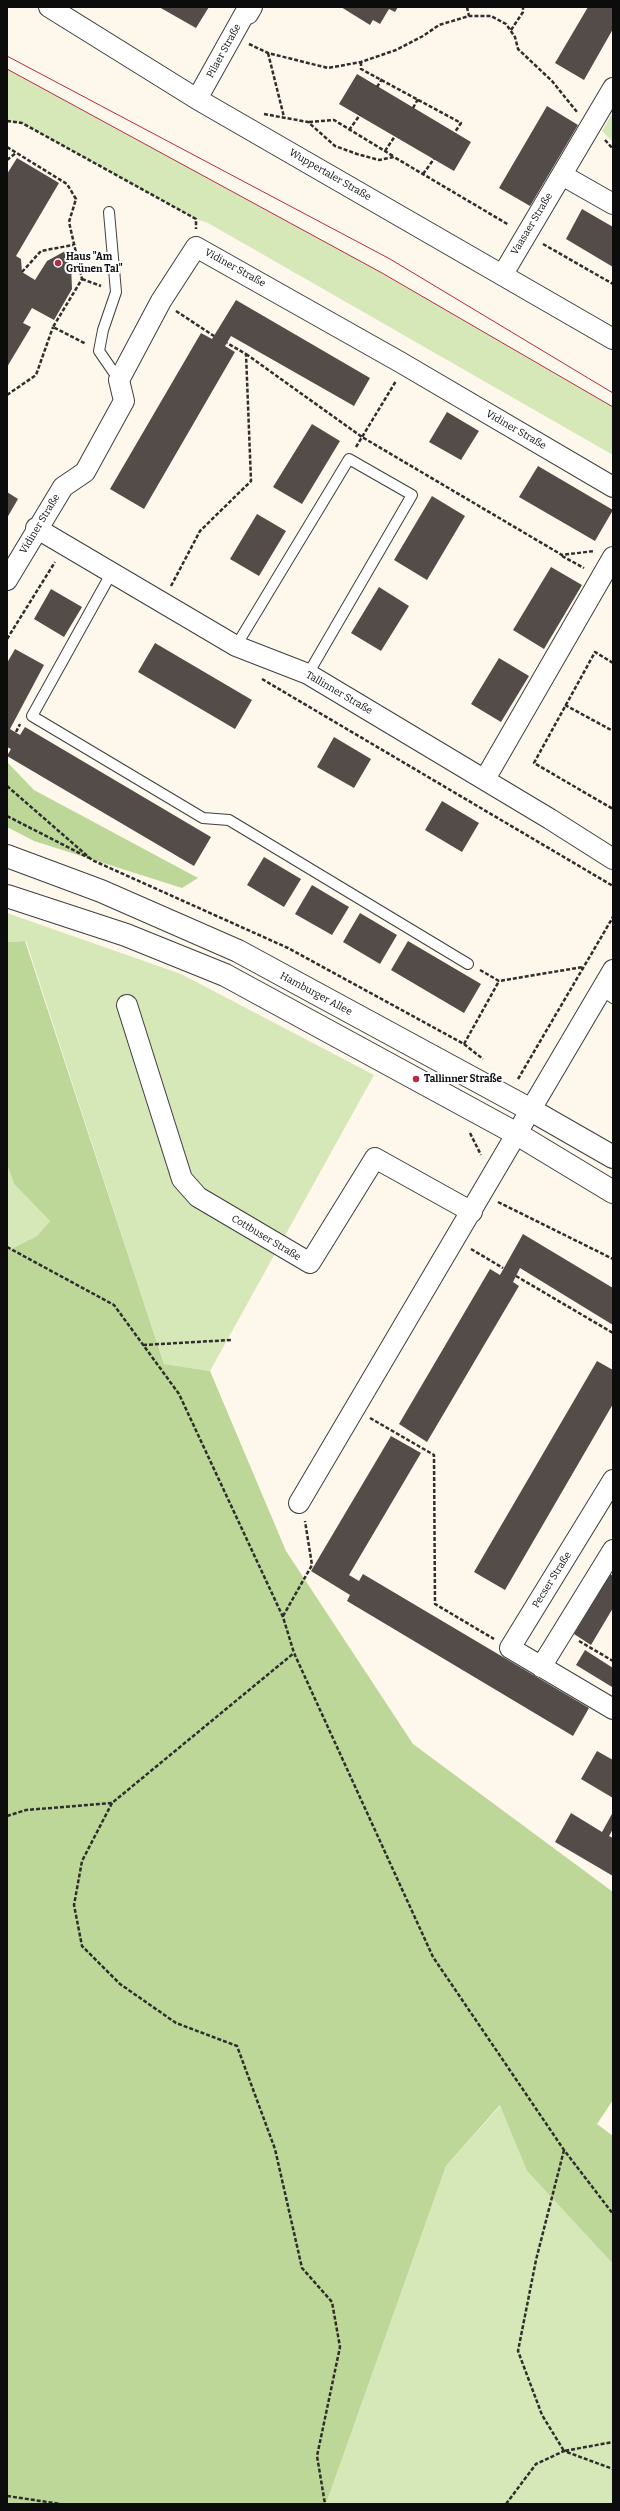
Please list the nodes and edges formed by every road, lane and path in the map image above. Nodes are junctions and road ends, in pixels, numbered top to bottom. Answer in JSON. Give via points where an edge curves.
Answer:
{"nodes":[{"id":1,"x":49,"y":7,"type":"edge"},
{"id":2,"x":252,"y":7,"type":"edge"},
{"id":3,"x":467,"y":7,"type":"edge"},
{"id":4,"x":523,"y":7,"type":"edge"},
{"id":5,"x":469,"y":16,"type":"junction"},
{"id":6,"x":511,"y":30,"type":"junction"},
{"id":7,"x":232,"y":36,"type":"junction"},
{"id":8,"x":268,"y":53,"type":"junction"},
{"id":9,"x":361,"y":62,"type":"junction"},
{"id":10,"x":382,"y":79,"type":"junction"},
{"id":11,"x":378,"y":87,"type":"dead end"},
{"id":12,"x":613,"y":88,"type":"edge"},
{"id":13,"x":197,"y":98,"type":"junction"},
{"id":14,"x":418,"y":98,"type":"junction"},
{"id":15,"x":413,"y":108,"type":"dead end"},
{"id":16,"x":261,"y":113,"type":"dead end"},
{"id":17,"x":360,"y":115,"type":"dead end"},
{"id":18,"x":284,"y":118,"type":"junction"},
{"id":19,"x":7,"y":121,"type":"edge"},
{"id":20,"x":308,"y":122,"type":"junction"},
{"id":21,"x":590,"y":126,"type":"junction"},
{"id":22,"x":349,"y":130,"type":"junction"},
{"id":23,"x":455,"y":132,"type":"dead end"},
{"id":24,"x":396,"y":136,"type":"dead end"},
{"id":25,"x":7,"y":147,"type":"edge"},
{"id":26,"x":613,"y":149,"type":"edge"},
{"id":27,"x":385,"y":151,"type":"junction"},
{"id":28,"x":16,"y":153,"type":"junction"},
{"id":29,"x":394,"y":157,"type":"junction"},
{"id":30,"x":434,"y":159,"type":"dead end"},
{"id":31,"x":7,"y":160,"type":"edge"},
{"id":32,"x":423,"y":174,"type":"junction"},
{"id":33,"x":562,"y":175,"type":"junction"},
{"id":34,"x":613,"y":204,"type":"edge"},
{"id":35,"x":109,"y":212,"type":"dead end"},
{"id":36,"x":196,"y":219,"type":"dead end"},
{"id":37,"x":526,"y":234,"type":"junction"},
{"id":38,"x":72,"y":245,"type":"junction"},
{"id":39,"x":22,"y":272,"type":"dead end"},
{"id":40,"x":502,"y":274,"type":"junction"},
{"id":41,"x":613,"y":284,"type":"edge"},
{"id":42,"x":161,"y":301,"type":"junction"},
{"id":43,"x":53,"y":327,"type":"junction"},
{"id":44,"x":214,"y":336,"type":"dead end"},
{"id":45,"x":613,"y":339,"type":"edge"},
{"id":46,"x":227,"y":343,"type":"dead end"},
{"id":47,"x":99,"y":351,"type":"junction"},
{"id":48,"x":246,"y":354,"type":"junction"},
{"id":49,"x":406,"y":365,"type":"junction"},
{"id":50,"x":119,"y":380,"type":"junction"},
{"id":51,"x":7,"y":395,"type":"edge"},
{"id":52,"x":362,"y":437,"type":"junction"},
{"id":53,"x":349,"y":458,"type":"junction"},
{"id":54,"x":613,"y":487,"type":"edge"},
{"id":55,"x":36,"y":528,"type":"junction"},
{"id":56,"x":606,"y":554,"type":"edge"},
{"id":57,"x":562,"y":555,"type":"junction"},
{"id":58,"x":63,"y":563,"type":"dead end"},
{"id":59,"x":112,"y":572,"type":"junction"},
{"id":60,"x":601,"y":578,"type":"junction"},
{"id":61,"x":7,"y":580,"type":"edge"},
{"id":62,"x":162,"y":602,"type":"junction"},
{"id":63,"x":7,"y":639,"type":"edge"},
{"id":64,"x":236,"y":646,"type":"junction"},
{"id":65,"x":613,"y":662,"type":"edge"},
{"id":66,"x":308,"y":674,"type":"junction"},
{"id":67,"x":255,"y":675,"type":"dead end"},
{"id":68,"x":565,"y":705,"type":"junction"},
{"id":69,"x":613,"y":731,"type":"edge"},
{"id":70,"x":485,"y":779,"type":"junction"},
{"id":71,"x":7,"y":786,"type":"edge"},
{"id":72,"x":613,"y":809,"type":"edge"},
{"id":73,"x":7,"y":816,"type":"edge"},
{"id":74,"x":7,"y":856,"type":"edge"},
{"id":75,"x":613,"y":859,"type":"edge"},
{"id":76,"x":92,"y":860,"type":"junction"},
{"id":77,"x":613,"y":886,"type":"edge"},
{"id":78,"x":7,"y":896,"type":"edge"},
{"id":79,"x":613,"y":918,"type":"edge"},
{"id":80,"x":468,"y":964,"type":"joint"},
{"id":81,"x":584,"y":967,"type":"junction"},
{"id":82,"x":613,"y":970,"type":"edge"},
{"id":83,"x":498,"y":980,"type":"junction"},
{"id":84,"x":607,"y":994,"type":"edge"},
{"id":85,"x":127,"y":1005,"type":"dead end"},
{"id":86,"x":464,"y":1044,"type":"junction"},
{"id":87,"x":487,"y":1062,"type":"dead end"},
{"id":88,"x":517,"y":1080,"type":"dead end"},
{"id":89,"x":531,"y":1110,"type":"junction"},
{"id":90,"x":517,"y":1134,"type":"junction"},
{"id":91,"x":613,"y":1157,"type":"edge"},
{"id":92,"x":613,"y":1192,"type":"edge"},
{"id":93,"x":482,"y":1194,"type":"junction"},
{"id":94,"x":472,"y":1212,"type":"junction"},
{"id":95,"x":455,"y":1240,"type":"junction"},
{"id":96,"x":7,"y":1247,"type":"edge"},
{"id":97,"x":613,"y":1259,"type":"edge"},
{"id":98,"x":503,"y":1268,"type":"dead end"},
{"id":99,"x":516,"y":1276,"type":"dead end"},
{"id":100,"x":613,"y":1334,"type":"edge"},
{"id":101,"x":231,"y":1340,"type":"dead end"},
{"id":102,"x":143,"y":1345,"type":"junction"},
{"id":103,"x":355,"y":1409,"type":"junction"},
{"id":104,"x":613,"y":1480,"type":"edge"},
{"id":105,"x":300,"y":1504,"type":"joint"},
{"id":106,"x":613,"y":1550,"type":"edge"},
{"id":107,"x":283,"y":1617,"type":"junction"},
{"id":108,"x":563,"y":1632,"type":"junction"},
{"id":109,"x":510,"y":1648,"type":"junction"},
{"id":110,"x":294,"y":1653,"type":"junction"},
{"id":111,"x":613,"y":1661,"type":"edge"},
{"id":112,"x":541,"y":1667,"type":"junction"},
{"id":113,"x":613,"y":1709,"type":"edge"},
{"id":114,"x":112,"y":1803,"type":"junction"},
{"id":115,"x":7,"y":1816,"type":"edge"},
{"id":116,"x":564,"y":2150,"type":"junction"},
{"id":117,"x":613,"y":2214,"type":"edge"},
{"id":118,"x":613,"y":2442,"type":"edge"},
{"id":119,"x":564,"y":2451,"type":"junction"},
{"id":120,"x":613,"y":2469,"type":"edge"},
{"id":121,"x":7,"y":2496,"type":"edge"},
{"id":122,"x":61,"y":2504,"type":"edge"},
{"id":123,"x":325,"y":2504,"type":"edge"},
{"id":124,"x":506,"y":2504,"type":"edge"}],
"edges":[{"from":1,"to":13,"type":"street","name":"Wuppertaler Straße"},
{"from":2,"to":7,"type":"street","name":"Pilaer Straße","via":[[248,14],[245,13]]},
{"from":3,"to":5,"type":"path"},
{"from":4,"to":6,"type":"path","via":[[523,12]]},
{"from":5,"to":6,"type":"path","via":[[484,15],[498,18]]},
{"from":5,"to":9,"type":"path","via":[[439,25],[396,50]]},
{"from":6,"to":21,"type":"path","via":[[518,49],[552,81]]},
{"from":7,"to":8,"type":"path"},
{"from":7,"to":13,"type":"street","name":"Pilaer Straße"},
{"from":8,"to":9,"type":"path","via":[[328,68]]},
{"from":8,"to":18,"type":"path"},
{"from":9,"to":10,"type":"path","via":[[361,69]]},
{"from":10,"to":11,"type":"path"},
{"from":10,"to":14,"type":"path"},
{"from":12,"to":21,"type":"street","name":"Vaasaer Straße"},
{"from":13,"to":40,"type":"street","name":"Wuppertaler Straße"},
{"from":14,"to":15,"type":"path"},
{"from":14,"to":23,"type":"path","via":[[461,123]]},
{"from":16,"to":18,"type":"path"},
{"from":17,"to":22,"type":"path"},
{"from":18,"to":20,"type":"path"},
{"from":19,"to":36,"type":"path","via":[[22,123]]},
{"from":20,"to":22,"type":"path","via":[[334,120]]},
{"from":20,"to":29,"type":"path","via":[[335,146],[379,160]]},
{"from":21,"to":26,"type":"path"},
{"from":21,"to":33,"type":"street","name":"Vaasaer Straße"},
{"from":22,"to":27,"type":"path"},
{"from":24,"to":27,"type":"path"},
{"from":25,"to":28,"type":"path"},
{"from":27,"to":29,"type":"path"},
{"from":28,"to":31,"type":"path"},
{"from":28,"to":38,"type":"path","via":[[67,184],[76,199],[69,222]]},
{"from":29,"to":32,"type":"path"},
{"from":30,"to":32,"type":"path"},
{"from":32,"to":37,"type":"path"},
{"from":33,"to":34,"type":"street"},
{"from":33,"to":37,"type":"street","name":"Vaasaer Straße"},
{"from":35,"to":47,"type":"lane","via":[[116,292]]},
{"from":37,"to":40,"type":"street","name":"Vaasaer Straße"},
{"from":37,"to":41,"type":"path"},
{"from":38,"to":39,"type":"path","via":[[41,251]]},
{"from":38,"to":43,"type":"path","via":[[82,279]]},
{"from":40,"to":45,"type":"street","name":"Wuppertaler Straße"},
{"from":42,"to":44,"type":"path"},
{"from":42,"to":49,"type":"street","name":"Vidiner Straße","via":[[196,247]]},
{"from":42,"to":50,"type":"street","name":"Vidiner Straße"},
{"from":43,"to":47,"type":"path"},
{"from":43,"to":51,"type":"path","via":[[36,375]]},
{"from":46,"to":48,"type":"path"},
{"from":47,"to":50,"type":"lane"},
{"from":48,"to":52,"type":"path"},
{"from":48,"to":62,"type":"path","via":[[251,481],[200,532]]},
{"from":49,"to":52,"type":"path"},
{"from":49,"to":54,"type":"street","name":"Vidiner Straße"},
{"from":50,"to":55,"type":"street","name":"Vidiner Straße","via":[[124,401],[85,472],[63,487]]},
{"from":52,"to":53,"type":"path"},
{"from":52,"to":57,"type":"path"},
{"from":53,"to":64,"type":"lane"},
{"from":53,"to":66,"type":"lane","via":[[412,494]]},
{"from":55,"to":59,"type":"street","name":"Tallinner Straße"},
{"from":55,"to":61,"type":"street","name":"Vidiner Straße"},
{"from":56,"to":57,"type":"path"},
{"from":56,"to":60,"type":"street"},
{"from":57,"to":60,"type":"path"},
{"from":58,"to":63,"type":"path","via":[[56,559]]},
{"from":59,"to":62,"type":"street","name":"Tallinner Straße"},
{"from":59,"to":80,"type":"lane","via":[[32,716],[203,818],[229,820]]},
{"from":60,"to":70,"type":"street"},
{"from":62,"to":64,"type":"street","name":"Tallinner Straße"},
{"from":64,"to":66,"type":"street","name":"Tallinner Straße"},
{"from":65,"to":68,"type":"path","via":[[595,652]]},
{"from":66,"to":70,"type":"street","name":"Tallinner Straße"},
{"from":67,"to":77,"type":"path"},
{"from":68,"to":69,"type":"path"},
{"from":68,"to":72,"type":"path","via":[[534,763]]},
{"from":70,"to":75,"type":"street","name":"Tallinner Straße"},
{"from":71,"to":76,"type":"path"},
{"from":73,"to":76,"type":"path"},
{"from":74,"to":89,"type":"street","name":"Hamburger Allee","via":[[101,890],[238,951]]},
{"from":76,"to":86,"type":"path","via":[[288,948]]},
{"from":78,"to":90,"type":"street","via":[[126,934],[225,975]]},
{"from":79,"to":81,"type":"path"},
{"from":80,"to":83,"type":"path"},
{"from":81,"to":83,"type":"path"},
{"from":81,"to":88,"type":"path"},
{"from":82,"to":84,"type":"street"},
{"from":83,"to":86,"type":"path"},
{"from":84,"to":89,"type":"street"},
{"from":85,"to":94,"type":"street","name":"Cottbuser Straße","via":[[182,1178],[198,1197],[310,1263],[375,1158]]},
{"from":86,"to":87,"type":"path"},
{"from":89,"to":90,"type":"street"},
{"from":89,"to":91,"type":"street","name":"Hamburger Allee"},
{"from":90,"to":92,"type":"street"},
{"from":90,"to":93,"type":"street"},
{"from":93,"to":94,"type":"street"},
{"from":93,"to":97,"type":"path"},
{"from":94,"to":95,"type":"street"},
{"from":95,"to":98,"type":"path"},
{"from":95,"to":103,"type":"street"},
{"from":96,"to":102,"type":"path","via":[[114,1305]]},
{"from":99,"to":100,"type":"path"},
{"from":101,"to":102,"type":"path"},
{"from":102,"to":107,"type":"path","via":[[179,1394]]},
{"from":103,"to":105,"type":"street"},
{"from":103,"to":109,"type":"path","via":[[434,1455],[435,1604]]},
{"from":104,"to":109,"type":"street","name":"Pecser Straße"},
{"from":105,"to":107,"type":"path","via":[[308,1530],[312,1565]]},
{"from":106,"to":108,"type":"street"},
{"from":107,"to":110,"type":"path"},
{"from":108,"to":111,"type":"path"},
{"from":108,"to":112,"type":"street"},
{"from":109,"to":112,"type":"street"},
{"from":110,"to":114,"type":"path"},
{"from":110,"to":116,"type":"path","via":[[433,1957]]},
{"from":112,"to":113,"type":"street"},
{"from":114,"to":115,"type":"path","via":[[26,1810]]},
{"from":114,"to":123,"type":"path","via":[[82,1861],[74,1905],[82,1946],[120,1984],[176,2023],[237,2046],[275,2148],[302,2268],[332,2302],[340,2347],[317,2456]]},
{"from":116,"to":117,"type":"path"},
{"from":116,"to":119,"type":"path","via":[[536,2260],[518,2351],[542,2415]]},
{"from":118,"to":119,"type":"path"},
{"from":119,"to":120,"type":"path"},
{"from":119,"to":124,"type":"path","via":[[536,2464]]},
{"from":121,"to":122,"type":"path"}]}
